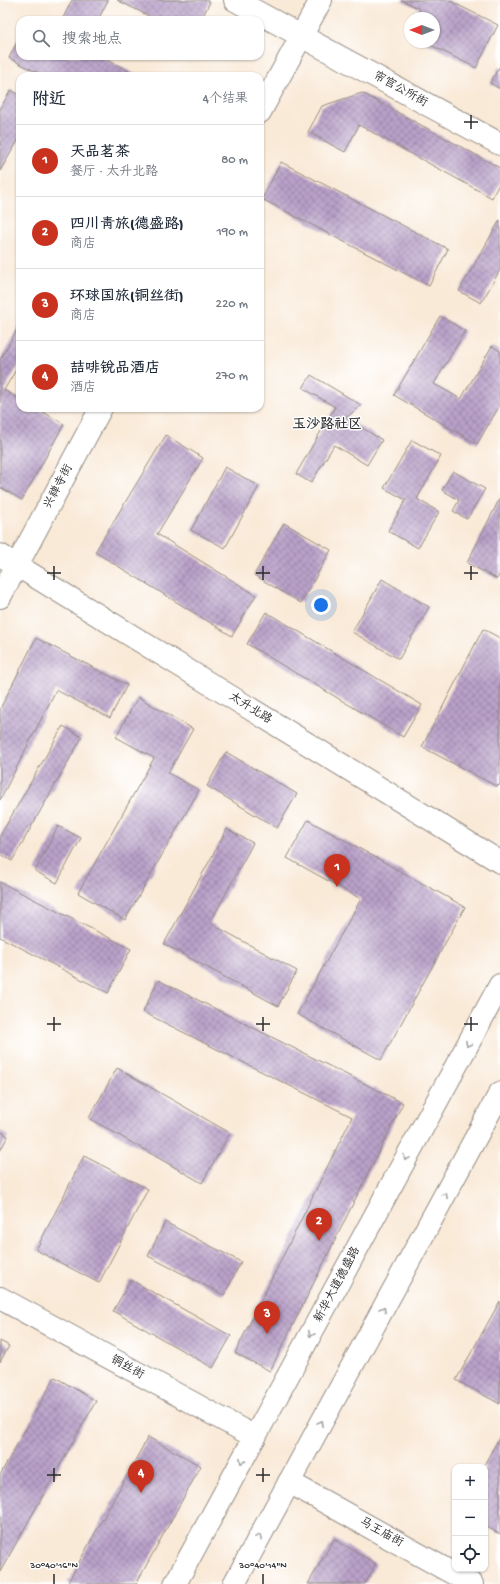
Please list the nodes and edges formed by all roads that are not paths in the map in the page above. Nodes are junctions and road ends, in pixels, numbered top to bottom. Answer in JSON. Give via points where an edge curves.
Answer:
{"nodes":[{"id":1,"x":235,"y":0,"type":"edge"},
{"id":2,"x":321,"y":0,"type":"edge"},
{"id":3,"x":301,"y":35,"type":"junction"},
{"id":4,"x":264,"y":104,"type":"edge"},
{"id":5,"x":500,"y":144,"type":"edge"},
{"id":6,"x":99,"y":412,"type":"edge"},
{"id":7,"x":8,"y":560,"type":"edge"},
{"id":8,"x":0,"y":597,"type":"edge"},
{"id":9,"x":500,"y":862,"type":"edge"},
{"id":10,"x":500,"y":985,"type":"edge"},
{"id":11,"x":500,"y":1093,"type":"edge"},
{"id":12,"x":0,"y":1298,"type":"edge"},
{"id":13,"x":255,"y":1437,"type":"junction"},
{"id":14,"x":289,"y":1482,"type":"junction"},
{"id":15,"x":175,"y":1584,"type":"edge"},
{"id":16,"x":234,"y":1584,"type":"edge"},
{"id":17,"x":472,"y":1584,"type":"edge"}],
"edges":[{"from":1,"to":3,"type":"main road","name":"帘官公所街"},
{"from":2,"to":3,"type":"main road"},
{"from":3,"to":4,"type":"main road"},
{"from":3,"to":5,"type":"main road","name":"帘官公所街"},
{"from":6,"to":7,"type":"main road","name":"兴禅寺街"},
{"from":7,"to":8,"type":"main road","name":"兴禅寺街"},
{"from":7,"to":9,"type":"main road","name":"太升北路"},
{"from":10,"to":13,"type":"main road","name":"新华大道德盛路","one_way":true},
{"from":14,"to":11,"type":"main road","one_way":true},
{"from":12,"to":13,"type":"main road","name":"铜丝街"},
{"from":13,"to":15,"type":"main road","name":"新华大道德盛路","one_way":true},
{"from":16,"to":14,"type":"main road","one_way":true},
{"from":14,"to":17,"type":"main road","name":"马王庙街"}]}
